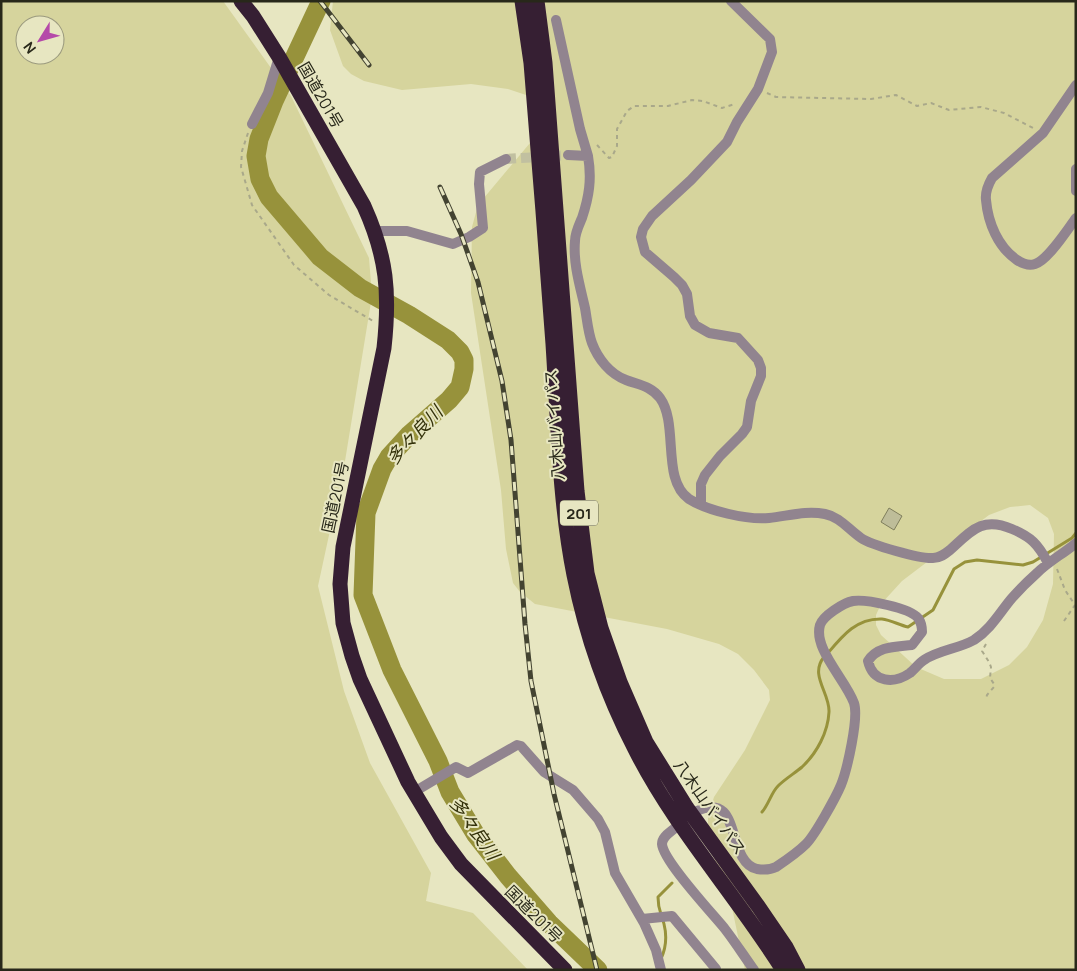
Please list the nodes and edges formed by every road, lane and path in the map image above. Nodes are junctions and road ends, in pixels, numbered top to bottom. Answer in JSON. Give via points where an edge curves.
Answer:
{"nodes":[{"id":1,"x":241,"y":1,"type":"edge"},
{"id":2,"x":522,"y":1,"type":"edge"},
{"id":3,"x":537,"y":1,"type":"edge"},
{"id":4,"x":731,"y":1,"type":"edge"},
{"id":5,"x":556,"y":20,"type":"dead end"},
{"id":6,"x":279,"y":57,"type":"junction"},
{"id":7,"x":1076,"y":85,"type":"edge"},
{"id":8,"x":758,"y":89,"type":"junction"},
{"id":9,"x":745,"y":110,"type":"junction"},
{"id":10,"x":252,"y":124,"type":"joint"},
{"id":11,"x":1043,"y":133,"type":"junction"},
{"id":12,"x":593,"y":140,"type":"dead end"},
{"id":13,"x":568,"y":155,"type":"tunnel mouth"},
{"id":14,"x":588,"y":156,"type":"junction"},
{"id":15,"x":506,"y":159,"type":"tunnel mouth"},
{"id":16,"x":1076,"y":170,"type":"edge"},
{"id":17,"x":1076,"y":191,"type":"edge"},
{"id":18,"x":1076,"y":218,"type":"edge"},
{"id":19,"x":375,"y":231,"type":"junction"},
{"id":20,"x":387,"y":324,"type":"junction"},
{"id":21,"x":701,"y":504,"type":"junction"},
{"id":22,"x":1076,"y":543,"type":"edge"},
{"id":23,"x":1050,"y":562,"type":"junction"},
{"id":24,"x":1064,"y":621,"type":"dead end"},
{"id":25,"x":982,"y":634,"type":"junction"},
{"id":26,"x":986,"y":700,"type":"dead end"},
{"id":27,"x":420,"y":789,"type":"junction"},
{"id":28,"x":697,"y":811,"type":"dead end"},
{"id":29,"x":676,"y":827,"type":"dead end"},
{"id":30,"x":642,"y":919,"type":"junction"},
{"id":31,"x":716,"y":969,"type":"edge"},
{"id":32,"x":565,"y":970,"type":"edge"},
{"id":33,"x":661,"y":970,"type":"edge"},
{"id":34,"x":754,"y":970,"type":"edge"},
{"id":35,"x":784,"y":970,"type":"edge"},
{"id":36,"x":798,"y":970,"type":"edge"}],
"edges":[{"from":1,"to":6,"type":"highway","name":"国道201号"},
{"from":2,"to":35,"type":"highway","name":"八木山バイパス","number":"201","via":[[531,63],[563,492],[574,575],[589,633],[608,690],[634,749],[676,817]]},
{"from":3,"to":36,"type":"highway","name":"八木山バイパス","number":"201","via":[[545,63],[577,491],[587,572],[601,628],[646,742],[687,808],[786,947]]},
{"from":4,"to":8,"type":"street","via":[[770,39],[772,52]]},
{"from":5,"to":14,"type":"street"},
{"from":6,"to":10,"type":"street","via":[[268,93]]},
{"from":6,"to":19,"type":"highway","name":"国道201号"},
{"from":7,"to":11,"type":"street"},
{"from":8,"to":9,"type":"street"},
{"from":8,"to":11,"type":"path","via":[[776,97],[872,99],[896,95],[917,106],[932,103],[948,110],[980,107],[1004,113]]},
{"from":9,"to":12,"type":"path","via":[[740,105],[722,108],[692,100],[668,106],[634,106],[627,111],[617,129],[617,146],[612,157],[609,158]]},
{"from":9,"to":21,"type":"street","via":[[727,142],[652,216],[641,237],[645,252],[682,285],[695,325],[709,333],[738,338],[761,368],[747,427],[705,475],[701,484]]},
{"from":10,"to":20,"type":"path","via":[[242,151],[241,167],[252,205],[294,265],[329,294]]},
{"from":11,"to":18,"type":"street","via":[[992,178],[986,200],[993,228],[1008,253],[1030,266],[1045,258]]},
{"from":13,"to":14,"type":"street"},
{"from":14,"to":21,"type":"street","via":[[590,194],[575,239],[575,260],[592,343],[602,361],[616,375],[655,391],[668,416],[674,473],[679,487],[688,498]]},
{"from":15,"to":19,"type":"street","via":[[480,172],[483,228],[469,237],[454,244],[407,230]]},
{"from":16,"to":17,"type":"street"},
{"from":19,"to":20,"type":"highway","name":"国道201号","via":[[384,262]]},
{"from":20,"to":27,"type":"highway","name":"国道201号","via":[[343,547],[340,584],[343,623],[360,679]]},
{"from":21,"to":23,"type":"street","via":[[724,514],[767,518],[824,514],[835,517],[861,538],[920,557],[934,558],[942,556],[978,526],[998,524],[1034,540]]},
{"from":22,"to":23,"type":"street"},
{"from":23,"to":24,"type":"path","via":[[1055,565],[1075,605]]},
{"from":23,"to":25,"type":"street","via":[[1012,598]]},
{"from":25,"to":26,"type":"path","via":[[986,643],[982,651],[991,667],[990,678],[994,684]]},
{"from":25,"to":28,"type":"street","via":[[923,660],[896,680],[884,680],[869,669],[868,661],[879,650],[912,645],[922,632],[917,617],[871,601],[852,601],[826,616],[820,624],[821,646],[851,698],[855,718],[841,785],[806,844],[774,868],[755,869],[742,858],[722,810],[707,806]]},
{"from":27,"to":30,"type":"street","via":[[456,767],[468,773],[517,744],[521,746],[544,772],[573,790],[598,819],[605,832],[615,873]]},
{"from":27,"to":32,"type":"highway","name":"国道201号","via":[[441,837],[461,864]]},
{"from":29,"to":34,"type":"street","via":[[665,836],[662,844],[665,852]]},
{"from":30,"to":31,"type":"street","via":[[672,916]]},
{"from":30,"to":33,"type":"street"}]}
